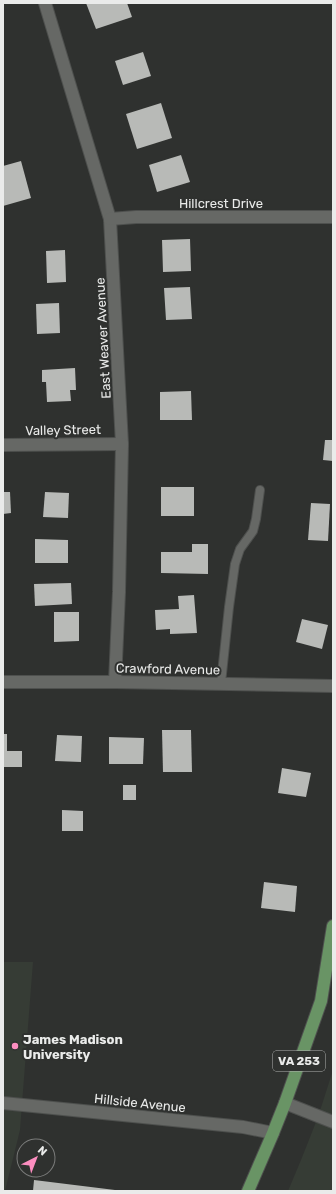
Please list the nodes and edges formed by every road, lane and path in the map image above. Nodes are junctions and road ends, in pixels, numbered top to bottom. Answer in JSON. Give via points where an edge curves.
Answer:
{"nodes":[{"id":1,"x":45,"y":3,"type":"edge"},
{"id":2,"x":333,"y":217,"type":"edge"},
{"id":3,"x":110,"y":219,"type":"junction"},
{"id":4,"x":122,"y":444,"type":"junction"},
{"id":5,"x":3,"y":445,"type":"edge"},
{"id":6,"x":260,"y":490,"type":"dead end"},
{"id":7,"x":3,"y":682,"type":"edge"},
{"id":8,"x":115,"y":682,"type":"junction"},
{"id":9,"x":221,"y":683,"type":"junction"},
{"id":10,"x":333,"y":686,"type":"edge"},
{"id":11,"x":333,"y":926,"type":"edge"},
{"id":12,"x":3,"y":1103,"type":"edge"},
{"id":13,"x":285,"y":1103,"type":"junction"},
{"id":14,"x":333,"y":1122,"type":"edge"},
{"id":15,"x":273,"y":1133,"type":"junction"},
{"id":16,"x":248,"y":1191,"type":"edge"}],
"edges":[{"from":1,"to":3,"type":"street","name":"East Weaver Avenue"},
{"from":2,"to":3,"type":"street","name":"Hillcrest Drive"},
{"from":3,"to":4,"type":"street","name":"East Weaver Avenue"},
{"from":4,"to":5,"type":"street","name":"Valley Street"},
{"from":4,"to":8,"type":"street","name":"East Weaver Avenue"},
{"from":6,"to":9,"type":"lane","via":[[253,531],[240,549],[235,564]]},
{"from":7,"to":8,"type":"street","name":"Crawford Avenue"},
{"from":8,"to":9,"type":"street","name":"Crawford Avenue"},
{"from":9,"to":10,"type":"street","name":"Crawford Avenue"},
{"from":11,"to":13,"type":"main road","number":"VA 253","via":[[321,1001]]},
{"from":12,"to":15,"type":"street","name":"Hillside Avenue"},
{"from":13,"to":14,"type":"street"},
{"from":13,"to":15,"type":"main road","number":"VA 253"},
{"from":15,"to":16,"type":"main road","number":"VA 253"}]}
